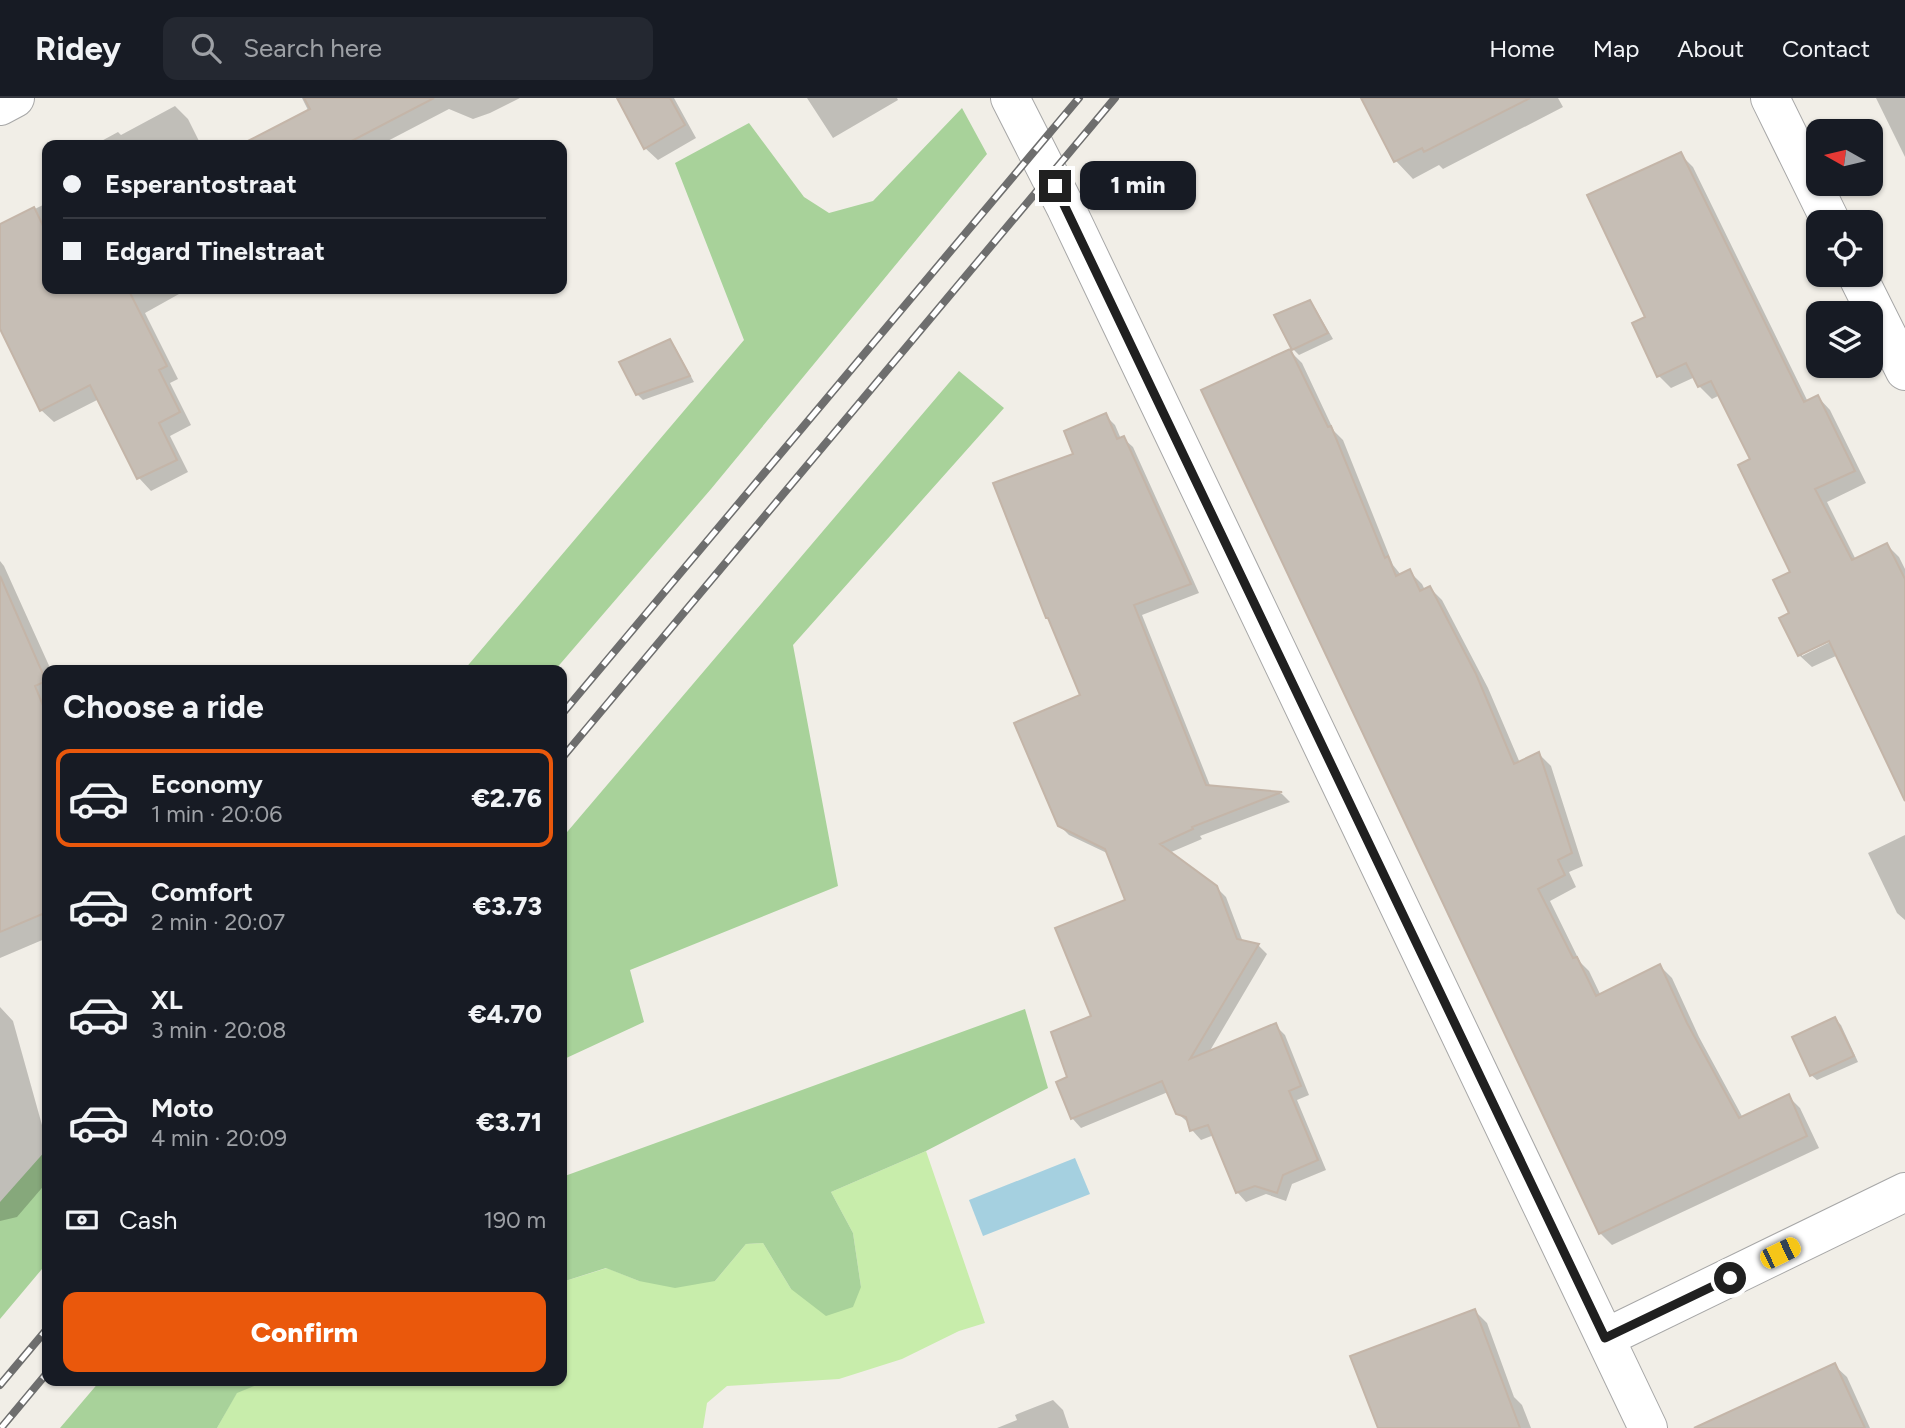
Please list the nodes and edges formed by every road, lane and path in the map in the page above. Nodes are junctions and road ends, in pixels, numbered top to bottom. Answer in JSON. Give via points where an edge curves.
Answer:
{"nodes":[{"id":1,"x":15,"y":98,"type":"edge"},
{"id":2,"x":1010,"y":98,"type":"edge"},
{"id":3,"x":1770,"y":98,"type":"edge"},
{"id":4,"x":0,"y":106,"type":"edge"},
{"id":5,"x":1825,"y":210,"type":"edge"},
{"id":6,"x":1863,"y":287,"type":"edge"},
{"id":7,"x":1905,"y":371,"type":"edge"},
{"id":8,"x":1905,"y":1192,"type":"edge"},
{"id":9,"x":1605,"y":1338,"type":"junction"},
{"id":10,"x":1648,"y":1428,"type":"edge"}],
"edges":[{"from":1,"to":4,"type":"street"},
{"from":2,"to":9,"type":"street"},
{"from":3,"to":5,"type":"street"},
{"from":6,"to":7,"type":"street"},
{"from":8,"to":9,"type":"street"},
{"from":9,"to":10,"type":"street"}]}
